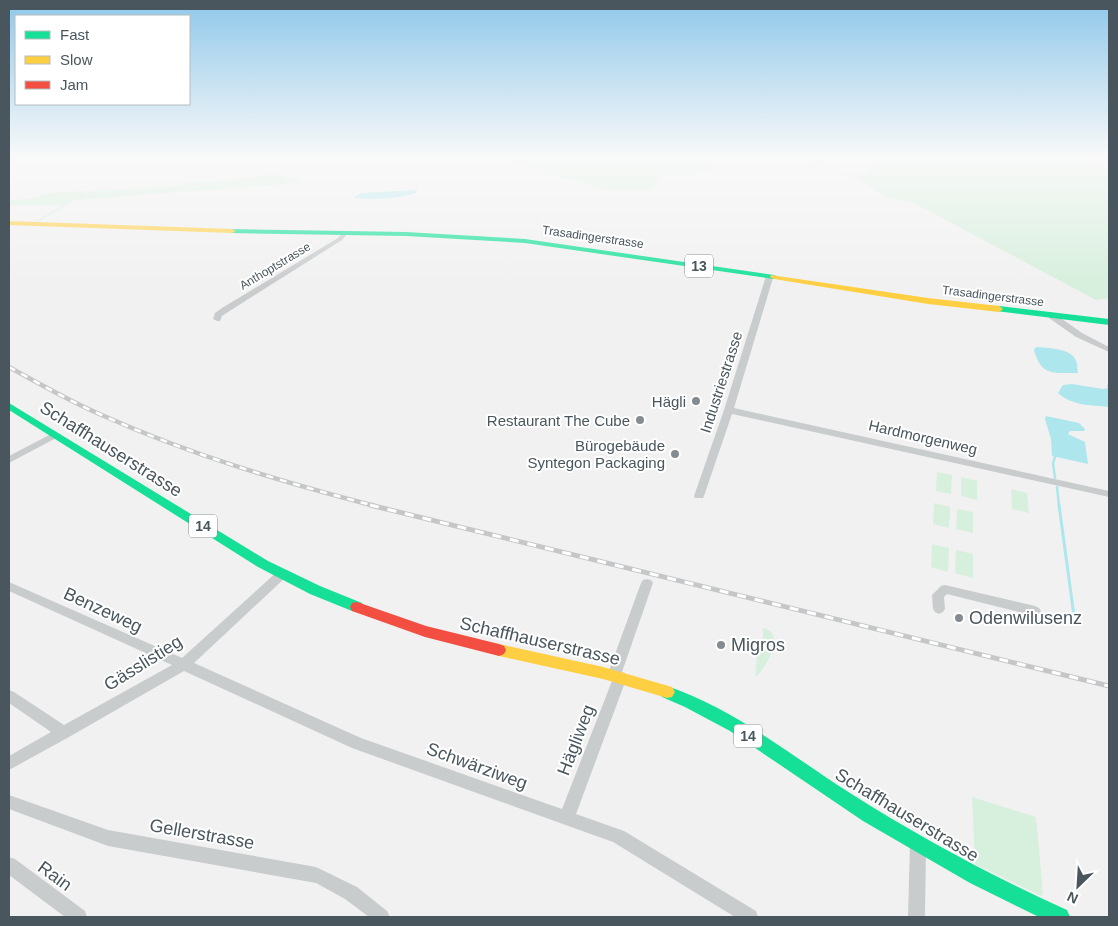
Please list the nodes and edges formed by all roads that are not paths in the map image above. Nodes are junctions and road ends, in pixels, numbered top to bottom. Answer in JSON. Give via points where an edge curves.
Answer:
{"nodes":[{"id":1,"x":9,"y":223,"type":"edge"},
{"id":2,"x":345,"y":233,"type":"junction"},
{"id":3,"x":769,"y":278,"type":"junction"},
{"id":4,"x":1052,"y":316,"type":"junction"},
{"id":5,"x":217,"y":319,"type":"dead end"},
{"id":6,"x":1109,"y":322,"type":"edge"},
{"id":7,"x":1109,"y":350,"type":"edge"},
{"id":8,"x":9,"y":406,"type":"edge"},
{"id":9,"x":729,"y":410,"type":"junction"},
{"id":10,"x":56,"y":435,"type":"junction"},
{"id":11,"x":9,"y":460,"type":"edge"},
{"id":12,"x":1109,"y":494,"type":"edge"},
{"id":13,"x":698,"y":496,"type":"dead end"},
{"id":14,"x":282,"y":574,"type":"junction"},
{"id":15,"x":647,"y":582,"type":"dead end"},
{"id":16,"x":9,"y":586,"type":"edge"},
{"id":17,"x":939,"y":609,"type":"dead end"},
{"id":18,"x":1035,"y":610,"type":"dead end"},
{"id":19,"x":182,"y":666,"type":"junction"},
{"id":20,"x":617,"y":676,"type":"junction"},
{"id":21,"x":9,"y":696,"type":"edge"},
{"id":22,"x":64,"y":733,"type":"junction"},
{"id":23,"x":9,"y":763,"type":"edge"},
{"id":24,"x":9,"y":802,"type":"edge"},
{"id":25,"x":567,"y":817,"type":"junction"},
{"id":26,"x":918,"y":844,"type":"junction"},
{"id":27,"x":9,"y":865,"type":"edge"},
{"id":28,"x":79,"y":917,"type":"edge"},
{"id":29,"x":381,"y":917,"type":"edge"},
{"id":30,"x":750,"y":917,"type":"edge"},
{"id":31,"x":916,"y":917,"type":"edge"},
{"id":32,"x":1060,"y":917,"type":"edge"}],
"edges":[{"from":1,"to":2,"type":"main road","name":"Trasadingerstrasse","number":"13"},
{"from":2,"to":3,"type":"main road","name":"Trasadingerstrasse","number":"13","via":[[546,244]]},
{"from":2,"to":5,"type":"street","name":"Anthoptstrasse","via":[[225,310]]},
{"from":3,"to":4,"type":"main road","name":"Trasadingerstrasse","number":"13"},
{"from":3,"to":9,"type":"street","name":"Industriestrasse"},
{"from":4,"to":6,"type":"main road","name":"Trasadingerstrasse","number":"13"},
{"from":4,"to":7,"type":"street"},
{"from":8,"to":10,"type":"main road","name":"Schaffhauserstrasse","number":"14"},
{"from":9,"to":12,"type":"street","name":"Hardmorgenweg"},
{"from":9,"to":13,"type":"street","name":"Industriestrasse"},
{"from":10,"to":11,"type":"street"},
{"from":10,"to":14,"type":"main road","name":"Schaffhauserstrasse","number":"14"},
{"from":14,"to":19,"type":"street","name":"Gässlistieg"},
{"from":14,"to":20,"type":"main road","name":"Schaffhauserstrasse","number":"14","via":[[406,626]]},
{"from":15,"to":20,"type":"street","name":"Hägliweg"},
{"from":16,"to":19,"type":"street","name":"Benzeweg"},
{"from":17,"to":18,"type":"street","via":[[938,595],[945,589]]},
{"from":19,"to":22,"type":"street","name":"Gässlistieg"},
{"from":19,"to":25,"type":"street","name":"Schwärziweg","via":[[357,743]]},
{"from":20,"to":25,"type":"street","name":"Hägliweg"},
{"from":20,"to":26,"type":"main road","name":"Schaffhauserstrasse","number":"14","via":[[671,694],[731,725]]},
{"from":21,"to":22,"type":"street"},
{"from":22,"to":23,"type":"street","name":"Gässlistieg"},
{"from":24,"to":29,"type":"street","name":"Gellerstrasse","via":[[108,838],[316,875],[350,891]]},
{"from":25,"to":30,"type":"street","name":"Schwärziweg","via":[[618,836]]},
{"from":26,"to":31,"type":"street"},
{"from":26,"to":32,"type":"main road","name":"Schaffhauserstrasse","number":"14","via":[[998,888]]},
{"from":27,"to":28,"type":"street","name":"Rain"}]}
